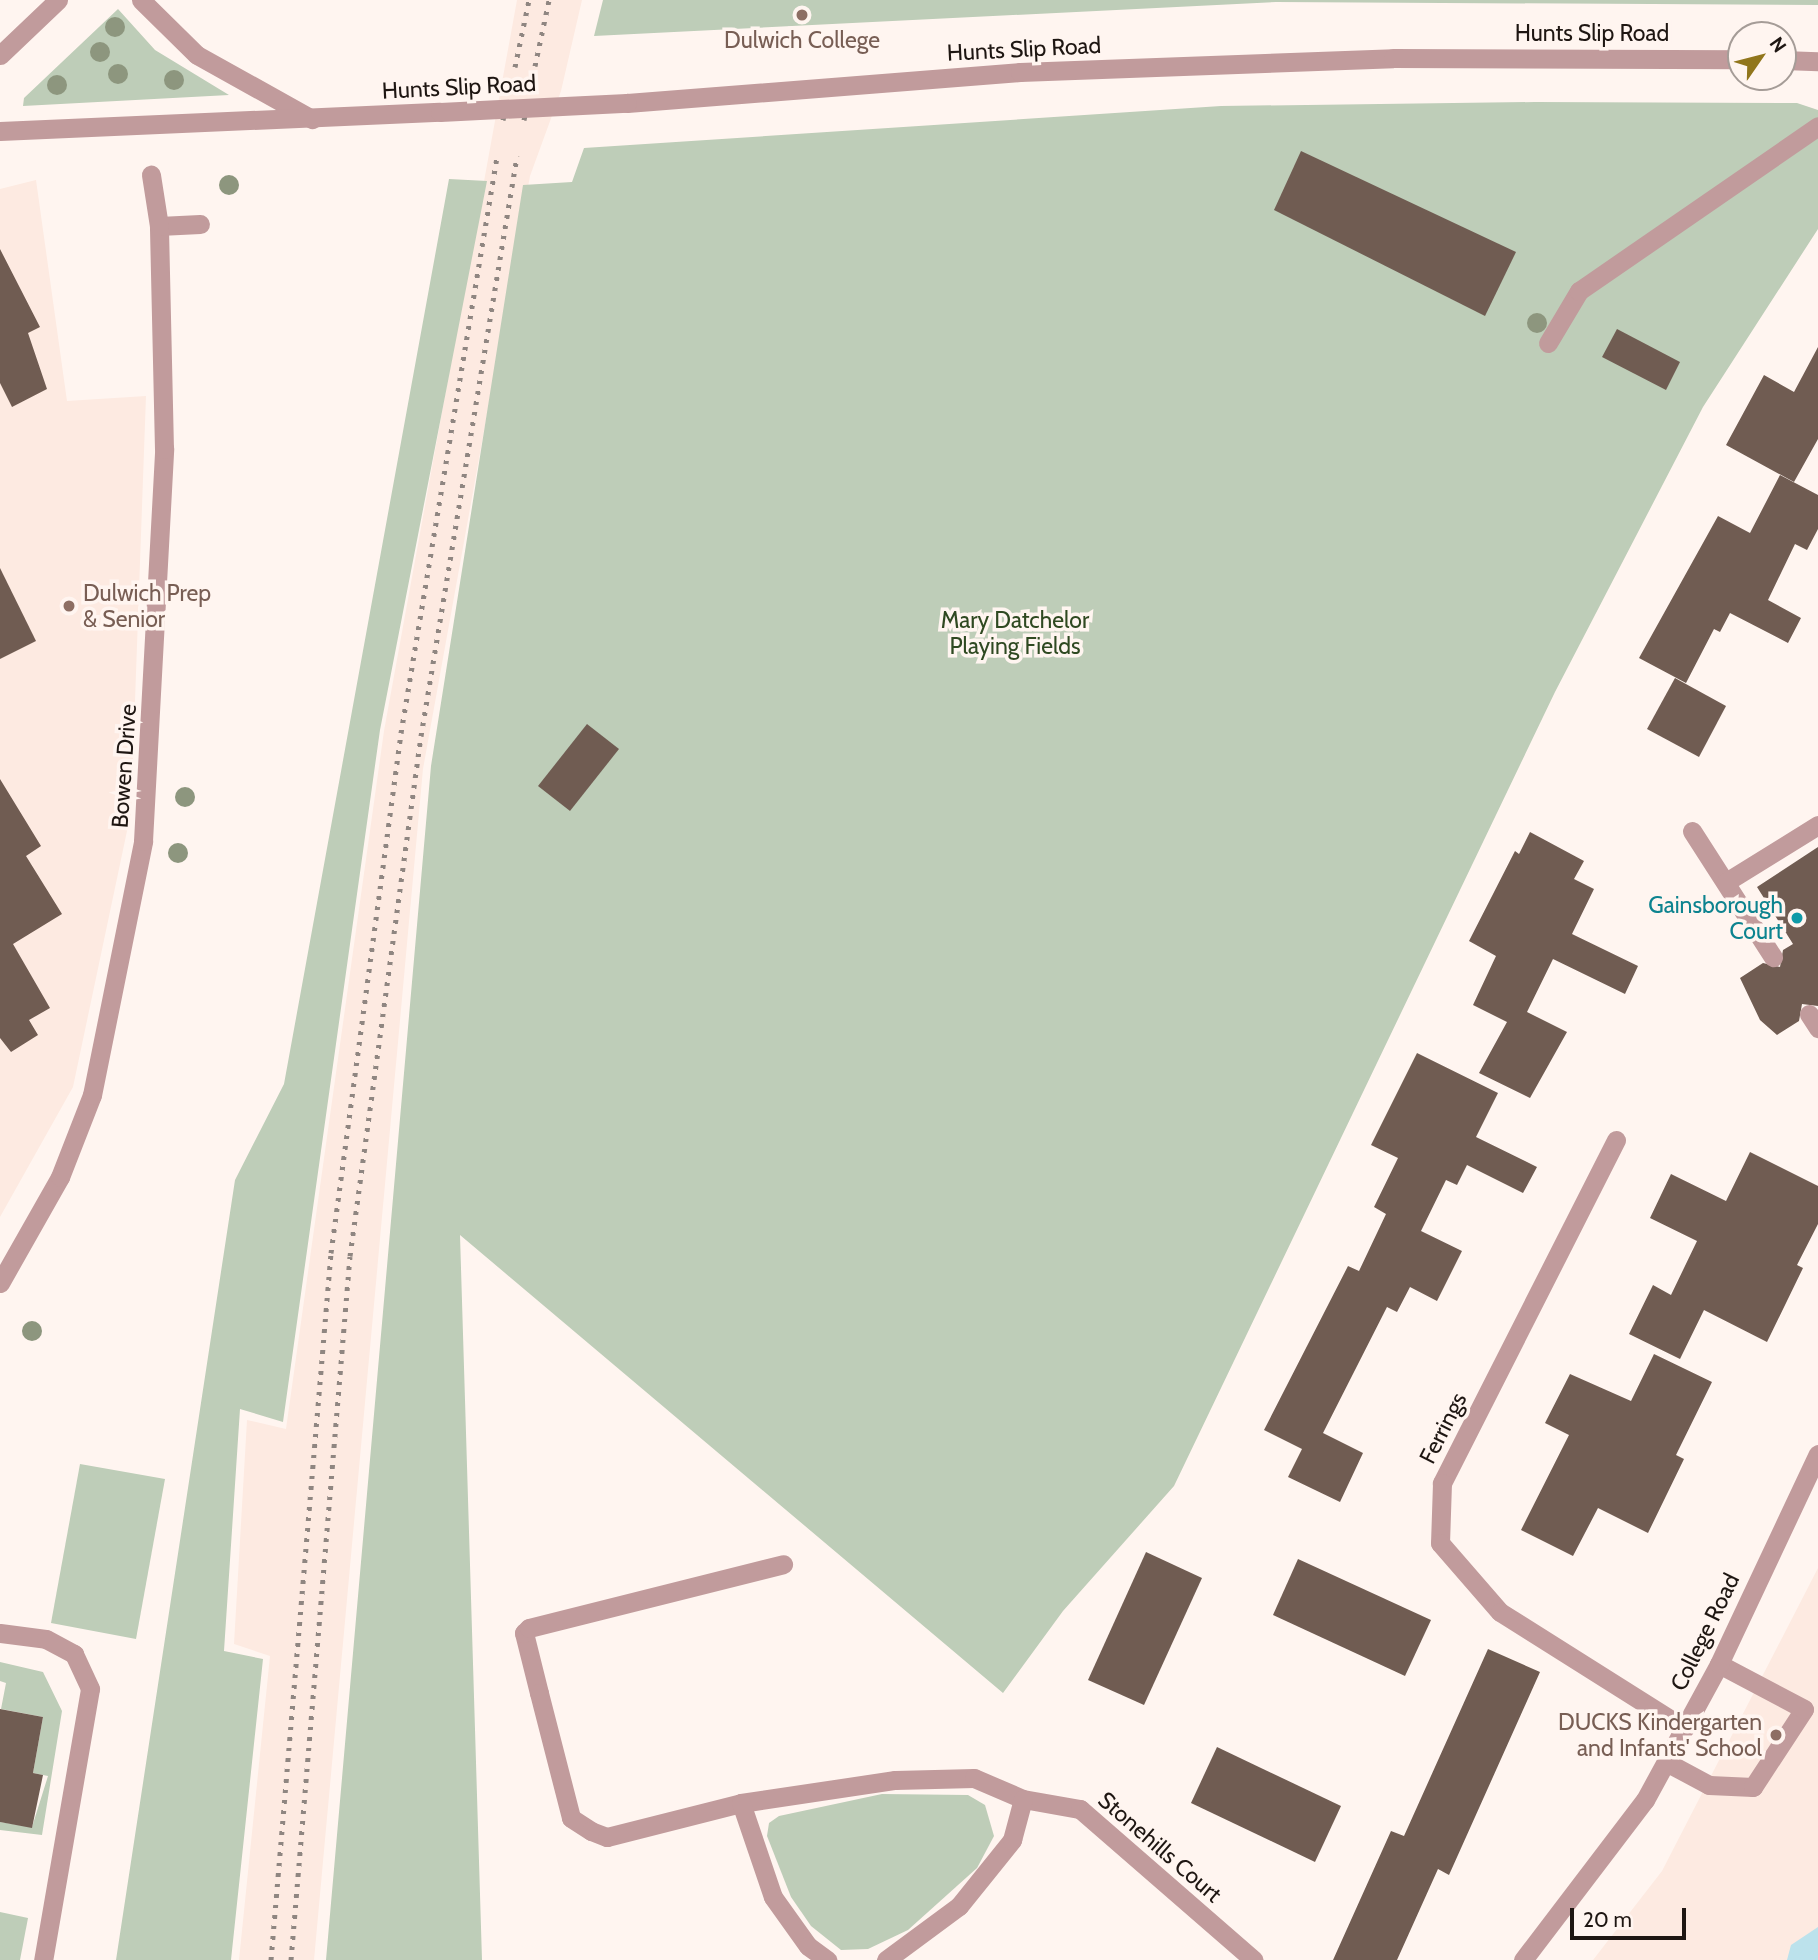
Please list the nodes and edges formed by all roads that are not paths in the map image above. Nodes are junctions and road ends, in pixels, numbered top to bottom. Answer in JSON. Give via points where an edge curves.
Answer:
{"nodes":[{"id":1,"x":58,"y":0,"type":"edge"},
{"id":2,"x":141,"y":0,"type":"edge"},
{"id":3,"x":0,"y":55,"type":"edge"},
{"id":4,"x":1727,"y":59,"type":"edge"},
{"id":5,"x":1797,"y":61,"type":"edge"},
{"id":6,"x":1818,"y":61,"type":"edge"},
{"id":7,"x":312,"y":119,"type":"junction"},
{"id":8,"x":1818,"y":127,"type":"edge"},
{"id":9,"x":0,"y":131,"type":"edge"},
{"id":10,"x":151,"y":175,"type":"dead end"},
{"id":11,"x":200,"y":225,"type":"dead end"},
{"id":12,"x":159,"y":226,"type":"junction"},
{"id":13,"x":1548,"y":343,"type":"dead end"},
{"id":14,"x":1818,"y":825,"type":"edge"},
{"id":15,"x":1692,"y":831,"type":"dead end"},
{"id":16,"x":1726,"y":881,"type":"junction"},
{"id":17,"x":1773,"y":957,"type":"dead end"},
{"id":18,"x":1616,"y":1140,"type":"dead end"},
{"id":19,"x":0,"y":1283,"type":"edge"},
{"id":20,"x":1818,"y":1454,"type":"edge"},
{"id":21,"x":783,"y":1564,"type":"dead end"},
{"id":22,"x":0,"y":1633,"type":"edge"},
{"id":23,"x":1718,"y":1664,"type":"junction"},
{"id":24,"x":1811,"y":1704,"type":"edge"},
{"id":25,"x":1684,"y":1728,"type":"junction"},
{"id":26,"x":1666,"y":1762,"type":"junction"},
{"id":27,"x":1023,"y":1799,"type":"junction"},
{"id":28,"x":741,"y":1804,"type":"junction"},
{"id":29,"x":43,"y":1960,"type":"edge"},
{"id":30,"x":827,"y":1960,"type":"edge"},
{"id":31,"x":886,"y":1960,"type":"edge"},
{"id":32,"x":1254,"y":1960,"type":"edge"},
{"id":33,"x":1523,"y":1960,"type":"edge"}],
"edges":[{"from":1,"to":3,"type":"street"},
{"from":2,"to":7,"type":"street","via":[[197,55]]},
{"from":4,"to":7,"type":"street","name":"Hunts Slip Road","bridge":true,"via":[[1393,58],[1098,69],[761,89],[627,103]]},
{"from":5,"to":6,"type":"street"},
{"from":7,"to":9,"type":"street","name":"Hunts Slip Road"},
{"from":8,"to":13,"type":"street","via":[[1579,291]]},
{"from":10,"to":12,"type":"street","name":"Bowen Drive"},
{"from":11,"to":12,"type":"street"},
{"from":12,"to":19,"type":"street","name":"Bowen Drive","via":[[164,449],[143,841],[92,1095],[60,1177]]},
{"from":14,"to":16,"type":"street"},
{"from":15,"to":16,"type":"street"},
{"from":16,"to":17,"type":"street"},
{"from":18,"to":25,"type":"street","name":"Ferrings","via":[[1442,1483],[1440,1543],[1500,1612]]},
{"from":20,"to":23,"type":"street","name":"College Road"},
{"from":21,"to":28,"type":"street","name":"Stonehills Court","via":[[529,1628],[524,1633],[571,1818],[607,1837]]},
{"from":22,"to":29,"type":"street","via":[[46,1639],[74,1654],[90,1689]]},
{"from":23,"to":24,"type":"street"},
{"from":23,"to":25,"type":"street","name":"College Road"},
{"from":24,"to":26,"type":"street","via":[[1753,1787],[1709,1785]]},
{"from":25,"to":26,"type":"street","name":"College Road"},
{"from":26,"to":33,"type":"street","name":"College Road","via":[[1632,1819]]},
{"from":27,"to":28,"type":"street","name":"Stonehills Court","via":[[974,1778],[895,1780]]},
{"from":27,"to":31,"type":"street","via":[[1012,1840],[959,1906]]},
{"from":27,"to":32,"type":"street","name":"Stonehills Court","via":[[1080,1809]]},
{"from":28,"to":30,"type":"street","via":[[773,1897],[808,1946]]}]}
